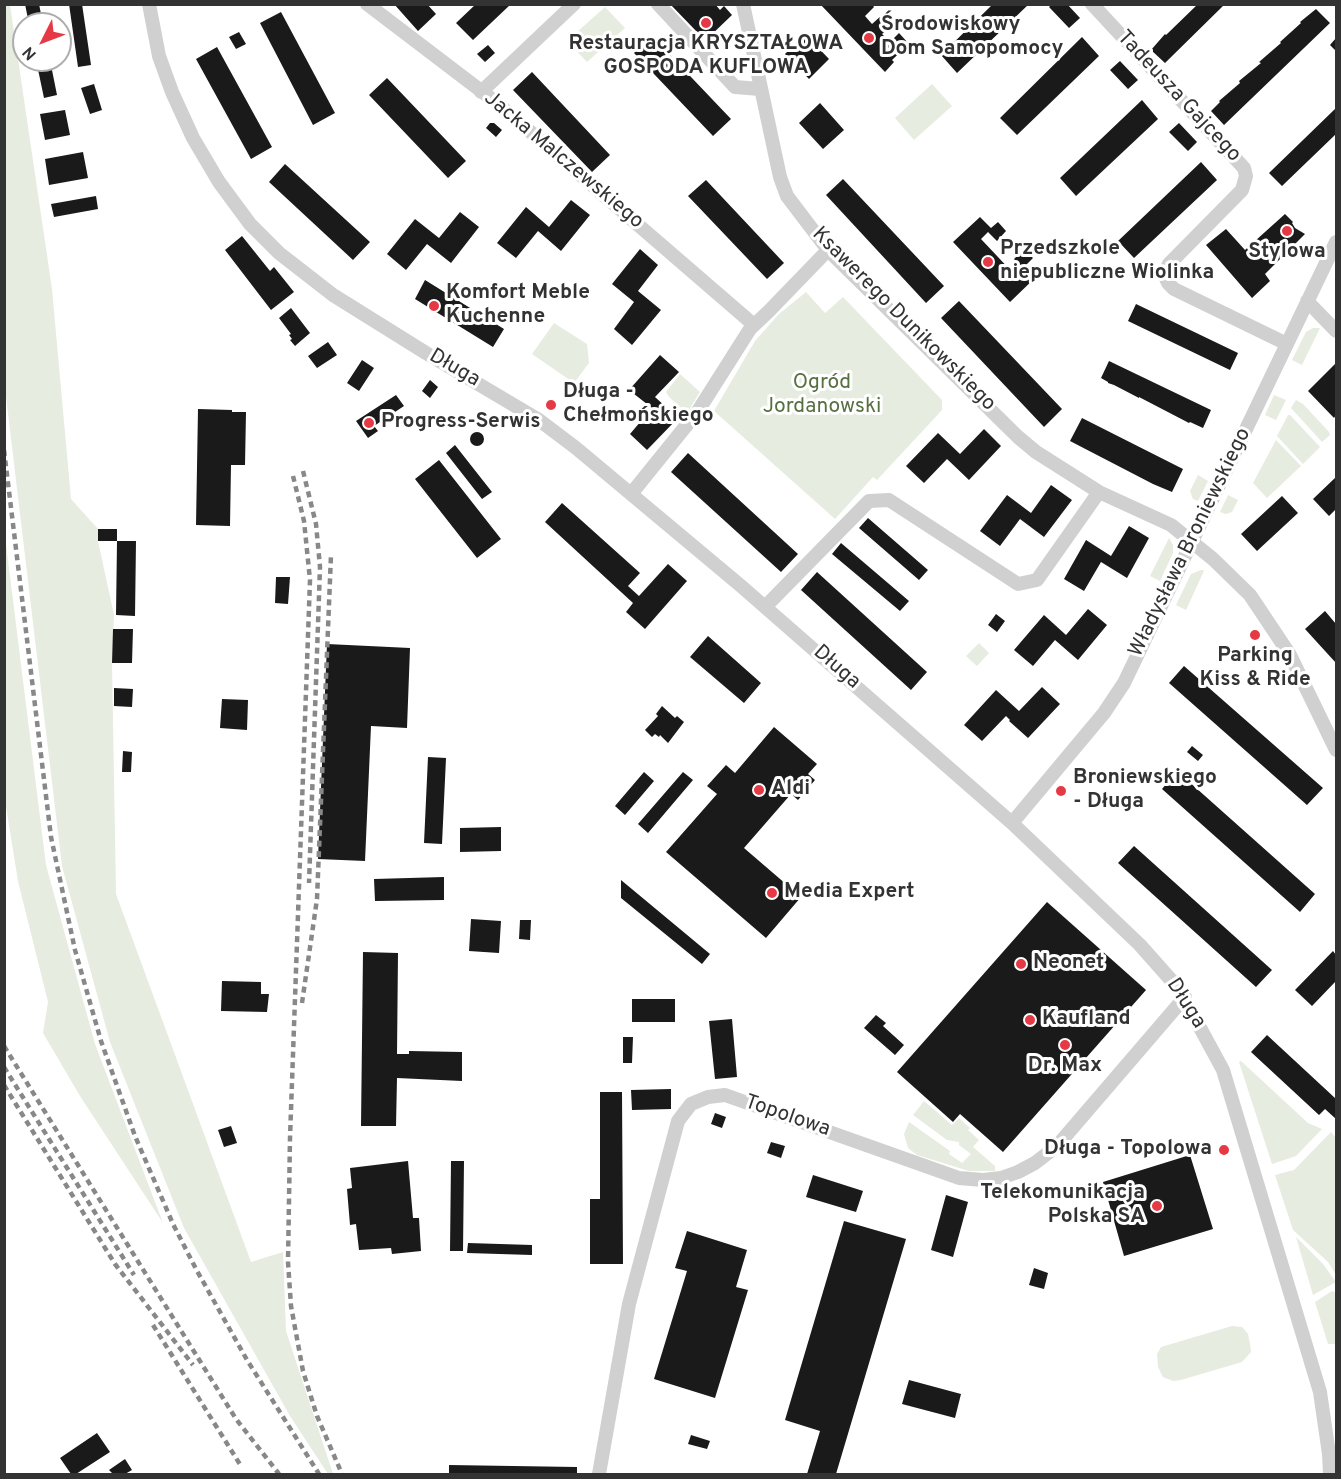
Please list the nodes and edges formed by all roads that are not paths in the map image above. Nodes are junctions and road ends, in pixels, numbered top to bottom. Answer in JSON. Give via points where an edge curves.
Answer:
{"nodes":[{"id":1,"x":149,"y":4,"type":"edge"},
{"id":2,"x":367,"y":4,"type":"edge"},
{"id":3,"x":574,"y":4,"type":"edge"},
{"id":4,"x":658,"y":4,"type":"edge"},
{"id":5,"x":743,"y":4,"type":"edge"},
{"id":6,"x":1092,"y":4,"type":"edge"},
{"id":7,"x":760,"y":89,"type":"junction"},
{"id":8,"x":481,"y":92,"type":"junction"},
{"id":9,"x":1336,"y":242,"type":"edge"},
{"id":10,"x":828,"y":250,"type":"junction"},
{"id":11,"x":1308,"y":301,"type":"junction"},
{"id":12,"x":753,"y":325,"type":"junction"},
{"id":13,"x":1336,"y":331,"type":"edge"},
{"id":14,"x":1287,"y":344,"type":"junction"},
{"id":15,"x":1099,"y":492,"type":"junction"},
{"id":16,"x":631,"y":494,"type":"junction"},
{"id":17,"x":1192,"y":540,"type":"junction"},
{"id":18,"x":765,"y":607,"type":"junction"},
{"id":19,"x":1333,"y":736,"type":"edge"},
{"id":20,"x":1336,"y":750,"type":"edge"},
{"id":21,"x":1012,"y":823,"type":"junction"},
{"id":22,"x":1185,"y":997,"type":"junction"},
{"id":23,"x":600,"y":1474,"type":"edge"},
{"id":24,"x":1330,"y":1474,"type":"edge"},
{"id":25,"x":1336,"y":1474,"type":"edge"}],
"edges":[{"from":1,"to":16,"type":"street","name":"Długa","via":[[159,56],[193,138],[219,183],[250,224],[279,253],[333,295],[539,420]]},
{"from":2,"to":8,"type":"street","name":"Jacka Malczewskiego"},
{"from":3,"to":8,"type":"street"},
{"from":4,"to":7,"type":"street","via":[[735,87]]},
{"from":5,"to":7,"type":"street","name":"Ksawerego Dunikowskiego"},
{"from":6,"to":14,"type":"street","name":"Tadeusza Gajcego","via":[[1244,168],[1242,190],[1170,264],[1164,274],[1168,282],[1174,289]]},
{"from":7,"to":10,"type":"street","name":"Ksawerego Dunikowskiego","via":[[774,157],[787,196]]},
{"from":8,"to":12,"type":"street","name":"Jacka Malczewskiego"},
{"from":9,"to":11,"type":"street","name":"Władysława Broniewskiego"},
{"from":10,"to":12,"type":"street"},
{"from":10,"to":15,"type":"street","name":"Ksawerego Dunikowskiego","via":[[1018,437]]},
{"from":11,"to":13,"type":"street"},
{"from":11,"to":14,"type":"street","name":"Władysława Broniewskiego"},
{"from":12,"to":16,"type":"street","via":[[698,411]]},
{"from":14,"to":17,"type":"street","name":"Władysława Broniewskiego"},
{"from":15,"to":17,"type":"street","name":"Ksawerego Dunikowskiego","via":[[1171,525]]},
{"from":15,"to":18,"type":"street","via":[[1037,580],[1018,584],[889,500],[869,501]]},
{"from":16,"to":18,"type":"street","name":"Długa"},
{"from":17,"to":19,"type":"street","name":"Ksawerego Dunikowskiego","via":[[1250,595],[1290,655]]},
{"from":17,"to":21,"type":"street","name":"Władysława Broniewskiego","via":[[1124,683],[1104,713]]},
{"from":18,"to":21,"type":"street","name":"Długa"},
{"from":19,"to":20,"type":"street","name":"Ksawerego Dunikowskiego"},
{"from":21,"to":22,"type":"street","name":"Długa","via":[[1140,945]]},
{"from":22,"to":23,"type":"street","name":"Topolowa","via":[[1057,1146],[1035,1163],[1001,1178],[959,1178],[725,1095],[691,1104],[678,1121],[629,1304]]},
{"from":22,"to":24,"type":"street","name":"Długa","via":[[1224,1070],[1320,1392]]},
{"from":24,"to":25,"type":"street"}]}
